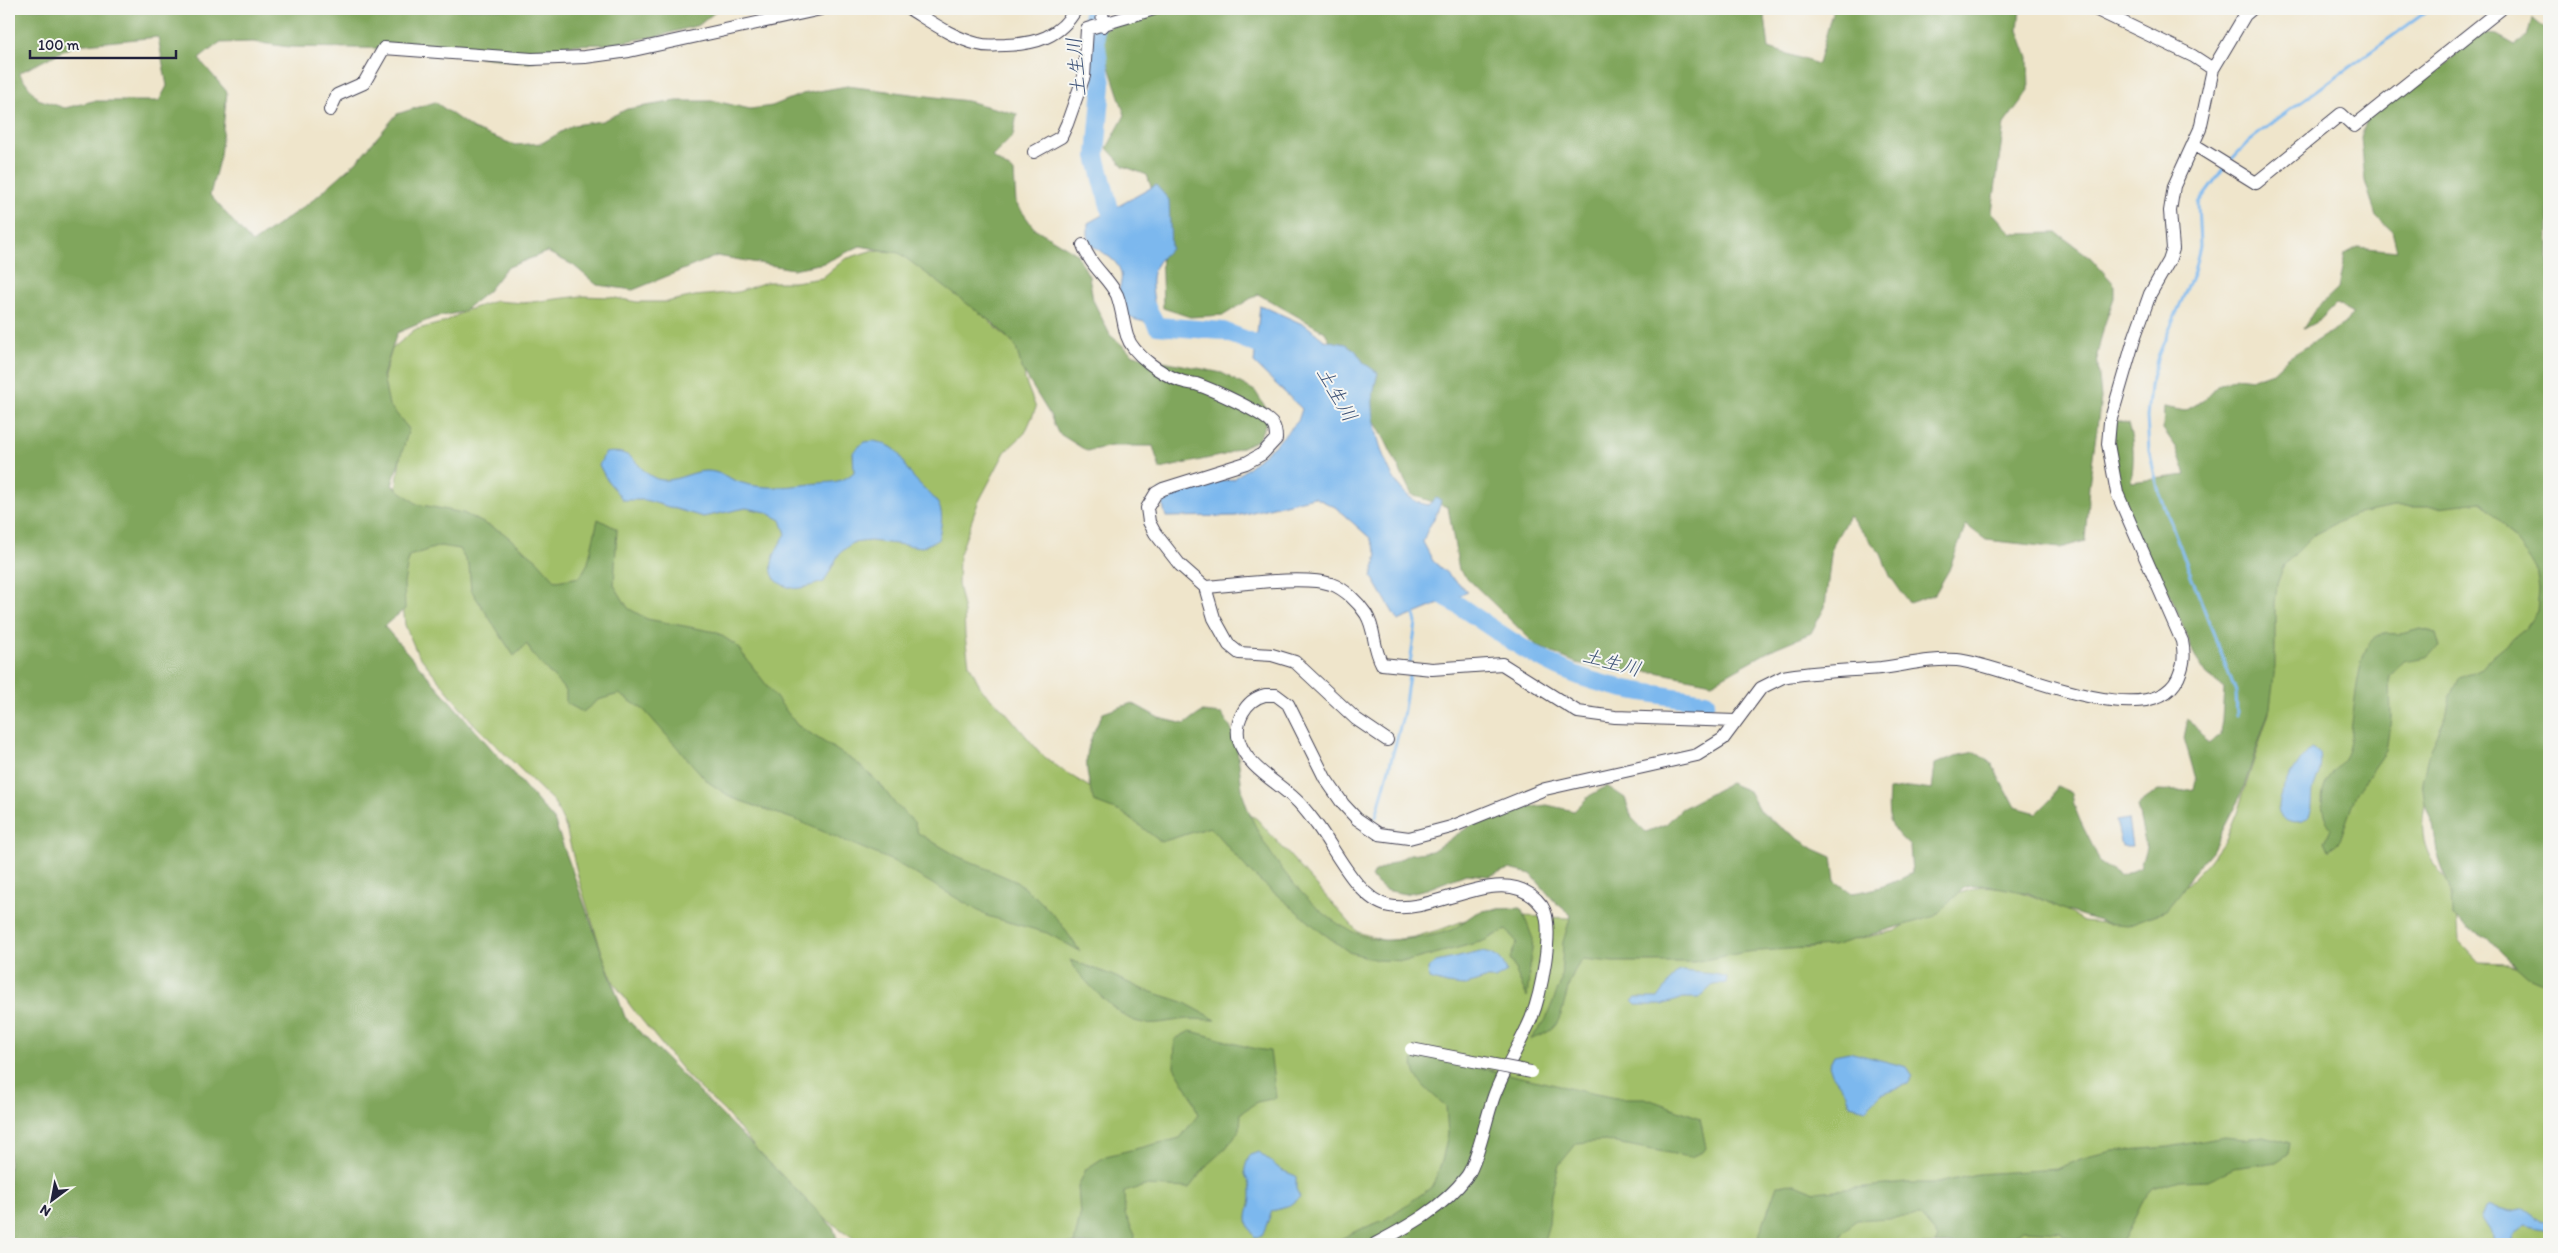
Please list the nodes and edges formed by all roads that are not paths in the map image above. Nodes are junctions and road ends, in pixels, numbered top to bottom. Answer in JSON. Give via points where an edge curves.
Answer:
{"nodes":[{"id":1,"x":822,"y":9,"type":"edge"},
{"id":2,"x":910,"y":9,"type":"edge"},
{"id":3,"x":1076,"y":9,"type":"edge"},
{"id":4,"x":1102,"y":9,"type":"edge"},
{"id":5,"x":1154,"y":9,"type":"edge"},
{"id":6,"x":2095,"y":9,"type":"edge"},
{"id":7,"x":2252,"y":9,"type":"edge"},
{"id":8,"x":2501,"y":9,"type":"edge"},
{"id":9,"x":1103,"y":26,"type":"junction"},
{"id":10,"x":2213,"y":69,"type":"junction"},
{"id":11,"x":330,"y":110,"type":"dead end"},
{"id":12,"x":2193,"y":144,"type":"junction"},
{"id":13,"x":1034,"y":152,"type":"dead end"},
{"id":14,"x":1084,"y":245,"type":"dead end"},
{"id":15,"x":1205,"y":587,"type":"junction"},
{"id":16,"x":1736,"y":721,"type":"junction"},
{"id":17,"x":1386,"y":740,"type":"dead end"},
{"id":18,"x":1411,"y":1049,"type":"dead end"},
{"id":19,"x":1531,"y":1072,"type":"dead end"},
{"id":20,"x":1375,"y":1244,"type":"edge"}],
"edges":[{"from":1,"to":11,"type":"street","via":[[629,51],[586,57],[486,57],[384,48],[364,83],[337,96]]},
{"from":2,"to":3,"type":"street","via":[[948,32],[977,44],[992,46],[1038,42],[1058,32]]},
{"from":4,"to":9,"type":"street"},
{"from":5,"to":9,"type":"street"},
{"from":6,"to":10,"type":"street","via":[[2193,56]]},
{"from":7,"to":10,"type":"street"},
{"from":8,"to":12,"type":"street","via":[[2354,126],[2341,114],[2256,183]]},
{"from":9,"to":13,"type":"street","via":[[1088,29],[1084,76],[1061,137]]},
{"from":10,"to":12,"type":"street","via":[[2200,130]]},
{"from":12,"to":16,"type":"street","via":[[2174,186],[2170,211],[2173,249],[2150,294],[2135,336],[2116,395],[2108,444],[2117,493],[2182,641],[2186,657],[2172,688],[2151,700],[2131,702],[2052,687],[1977,664],[1940,660],[1783,676],[1761,688]]},
{"from":14,"to":15,"type":"street","via":[[1089,260],[1117,296],[1127,337],[1142,358],[1180,381],[1196,384],[1250,408],[1273,424],[1276,440],[1262,454],[1232,469],[1164,489],[1156,494],[1147,508],[1154,533],[1180,565]]},
{"from":15,"to":16,"type":"street","via":[[1309,581],[1331,584],[1348,594],[1365,613],[1372,627],[1375,651],[1382,664],[1432,669],[1502,664],[1578,712]]},
{"from":15,"to":17,"type":"street","via":[[1214,618],[1229,645],[1239,653],[1272,655],[1294,662],[1356,719]]},
{"from":16,"to":20,"type":"street","via":[[1723,739],[1697,755],[1545,789],[1451,827],[1409,838],[1379,834],[1357,819],[1343,804],[1325,778],[1282,698],[1260,696],[1237,722],[1236,730],[1245,754],[1295,799],[1318,826],[1361,889],[1378,903],[1405,907],[1508,886],[1525,890],[1543,907],[1548,922],[1548,945],[1532,1016],[1495,1094],[1469,1174],[1448,1198],[1420,1220]]},
{"from":18,"to":19,"type":"street","bridge":true}]}
